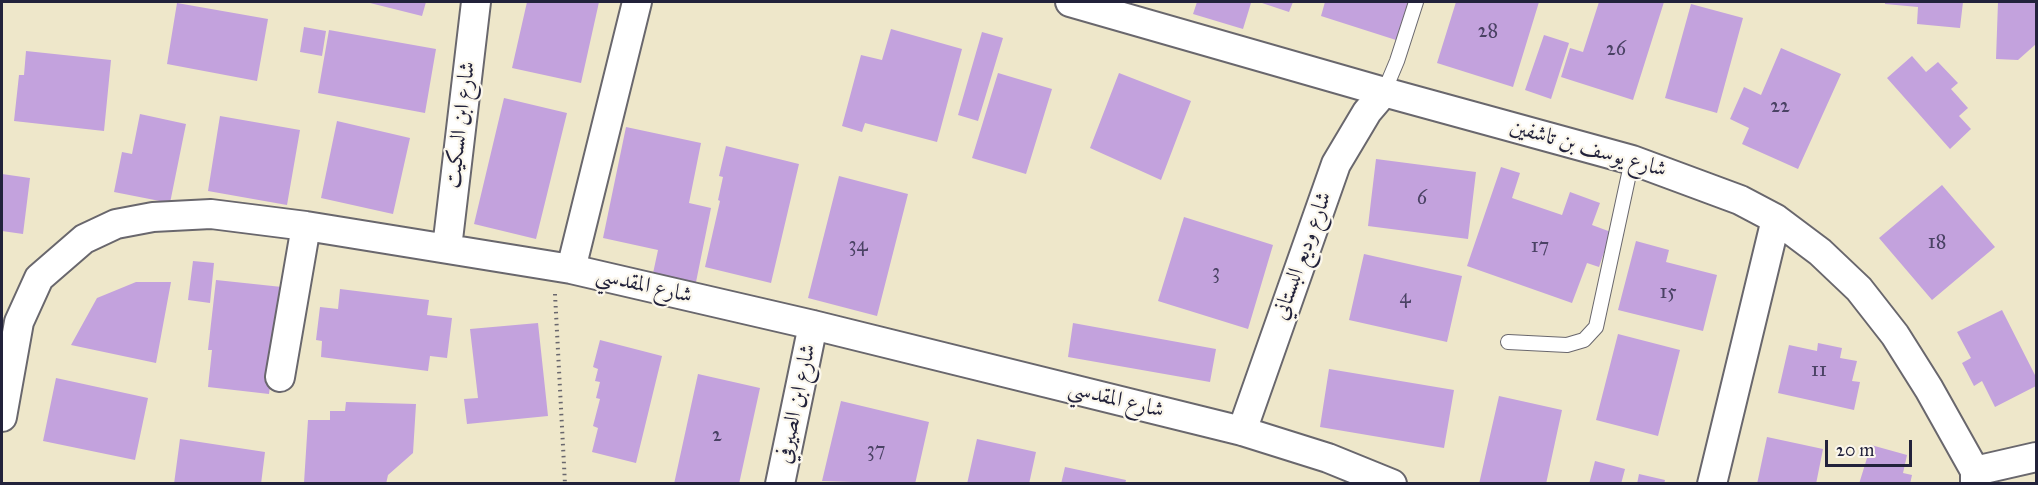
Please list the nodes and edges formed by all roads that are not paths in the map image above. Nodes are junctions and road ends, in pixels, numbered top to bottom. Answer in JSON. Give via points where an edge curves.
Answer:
{"nodes":[{"id":1,"x":476,"y":2,"type":"edge"},
{"id":2,"x":637,"y":2,"type":"edge"},
{"id":3,"x":1070,"y":2,"type":"edge"},
{"id":4,"x":1416,"y":2,"type":"edge"},
{"id":5,"x":1384,"y":92,"type":"junction"},
{"id":6,"x":1632,"y":159,"type":"junction"},
{"id":7,"x":1776,"y":219,"type":"junction"},
{"id":8,"x":306,"y":226,"type":"junction"},
{"id":9,"x":447,"y":248,"type":"junction"},
{"id":10,"x":563,"y":268,"type":"junction"},
{"id":11,"x":813,"y":325,"type":"junction"},
{"id":12,"x":1508,"y":342,"type":"dead end"},
{"id":13,"x":280,"y":378,"type":"dead end"},
{"id":14,"x":2,"y":417,"type":"edge"},
{"id":15,"x":1242,"y":431,"type":"junction"},
{"id":16,"x":2037,"y":457,"type":"edge"},
{"id":17,"x":1975,"y":477,"type":"edge"},
{"id":18,"x":780,"y":483,"type":"edge"},
{"id":19,"x":1392,"y":483,"type":"edge"},
{"id":20,"x":1712,"y":483,"type":"edge"}],
"edges":[{"from":1,"to":9,"type":"street","name":"شارع ابن السكيت"},
{"from":2,"to":10,"type":"street"},
{"from":3,"to":5,"type":"street","name":"شارع يوسف بن تاشفين"},
{"from":4,"to":5,"type":"lane"},
{"from":5,"to":6,"type":"street","name":"شارع يوسف بن تاشفين"},
{"from":5,"to":15,"type":"street","name":"شارع وديع البستاني","via":[[1367,112],[1336,164]]},
{"from":6,"to":7,"type":"street","name":"شارع يوسف بن تاشفين","via":[[1730,195]]},
{"from":6,"to":12,"type":"lane","via":[[1596,327],[1584,340],[1568,345]]},
{"from":7,"to":17,"type":"street","name":"شارع يوسف بن تاشفين","via":[[1820,252],[1859,289],[1895,335],[1924,380]]},
{"from":7,"to":20,"type":"street"},
{"from":8,"to":9,"type":"street","name":"شارع المقدسي"},
{"from":8,"to":13,"type":"street"},
{"from":8,"to":14,"type":"street","name":"شارع المقدسي","via":[[212,214],[153,217],[116,224],[84,239],[39,278],[19,322]]},
{"from":9,"to":10,"type":"street","name":"شارع المقدسي"},
{"from":10,"to":11,"type":"street","name":"شارع المقدسي"},
{"from":11,"to":15,"type":"street","name":"شارع المقدسي"},
{"from":11,"to":18,"type":"street","name":"شارع ابن الصيرفي"},
{"from":15,"to":19,"type":"street","name":"شارع المقدسي"},
{"from":16,"to":17,"type":"street"}]}
